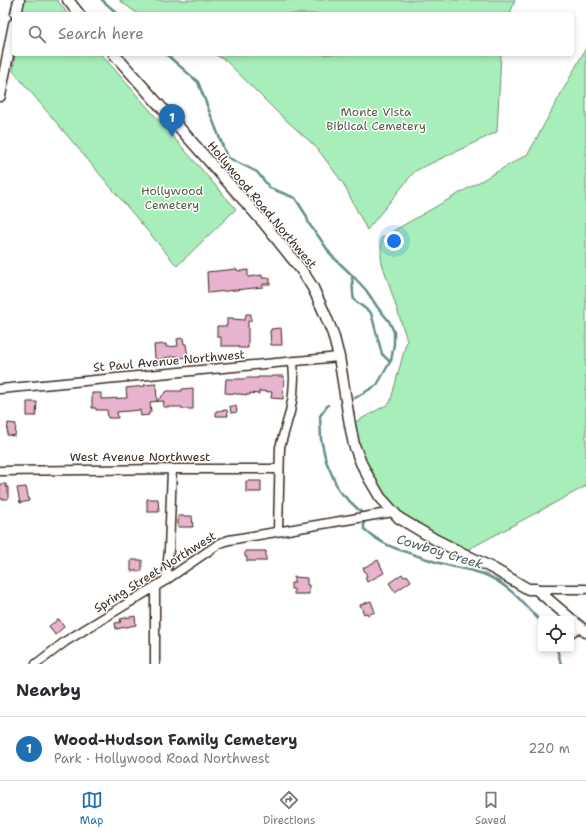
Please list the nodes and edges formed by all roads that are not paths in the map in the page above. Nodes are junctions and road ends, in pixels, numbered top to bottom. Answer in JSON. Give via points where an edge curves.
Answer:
{"nodes":[{"id":1,"x":19,"y":0,"type":"edge"},
{"id":2,"x":68,"y":0,"type":"edge"},
{"id":3,"x":16,"y":12,"type":"edge"},
{"id":4,"x":77,"y":12,"type":"edge"},
{"id":5,"x":12,"y":34,"type":"edge"},
{"id":6,"x":116,"y":56,"type":"edge"},
{"id":7,"x":0,"y":96,"type":"edge"},
{"id":8,"x":339,"y":357,"type":"junction"},
{"id":9,"x":293,"y":361,"type":"junction"},
{"id":10,"x":0,"y":389,"type":"edge"},
{"id":11,"x":172,"y":469,"type":"junction"},
{"id":12,"x":279,"y":469,"type":"junction"},
{"id":13,"x":0,"y":471,"type":"edge"},
{"id":14,"x":393,"y":512,"type":"junction"},
{"id":15,"x":278,"y":531,"type":"junction"},
{"id":16,"x":166,"y":580,"type":"junction"},
{"id":17,"x":155,"y":587,"type":"junction"},
{"id":18,"x":536,"y":589,"type":"junction"},
{"id":19,"x":586,"y":589,"type":"edge"},
{"id":20,"x":568,"y":616,"type":"edge"},
{"id":21,"x":574,"y":622,"type":"edge"},
{"id":22,"x":583,"y":630,"type":"edge"},
{"id":23,"x":36,"y":664,"type":"edge"},
{"id":24,"x":155,"y":664,"type":"edge"}],
"edges":[{"from":1,"to":3,"type":"street"},
{"from":2,"to":4,"type":"street"},
{"from":5,"to":7,"type":"street"},
{"from":6,"to":8,"type":"street","name":"Hollywood Road Northwest","via":[[303,272],[324,312]]},
{"from":8,"to":9,"type":"street","name":"St Paul Avenue Northwest"},
{"from":8,"to":14,"type":"street","name":"Hollywood Road Northwest","via":[[354,445],[370,480]]},
{"from":9,"to":10,"type":"street","name":"St Paul Avenue Northwest"},
{"from":9,"to":12,"type":"street","via":[[293,395],[280,447]]},
{"from":11,"to":12,"type":"street","name":"West Avenue Northwest"},
{"from":11,"to":13,"type":"street","name":"West Avenue Northwest"},
{"from":11,"to":16,"type":"street"},
{"from":12,"to":15,"type":"street"},
{"from":14,"to":15,"type":"street","name":"Spring Street Northwest"},
{"from":14,"to":18,"type":"street","name":"Hollywood Road Northwest","via":[[436,540],[528,589]]},
{"from":15,"to":16,"type":"street","name":"Spring Street Northwest","via":[[220,543]]},
{"from":16,"to":17,"type":"street","name":"Spring Street Northwest"},
{"from":17,"to":23,"type":"street","name":"Spring Street Northwest","via":[[66,641]]},
{"from":17,"to":24,"type":"street"},
{"from":18,"to":19,"type":"street"},
{"from":18,"to":20,"type":"street","name":"Hollywood Road Northwest"},
{"from":21,"to":22,"type":"street","name":"Hollywood Road Northwest"}]}
